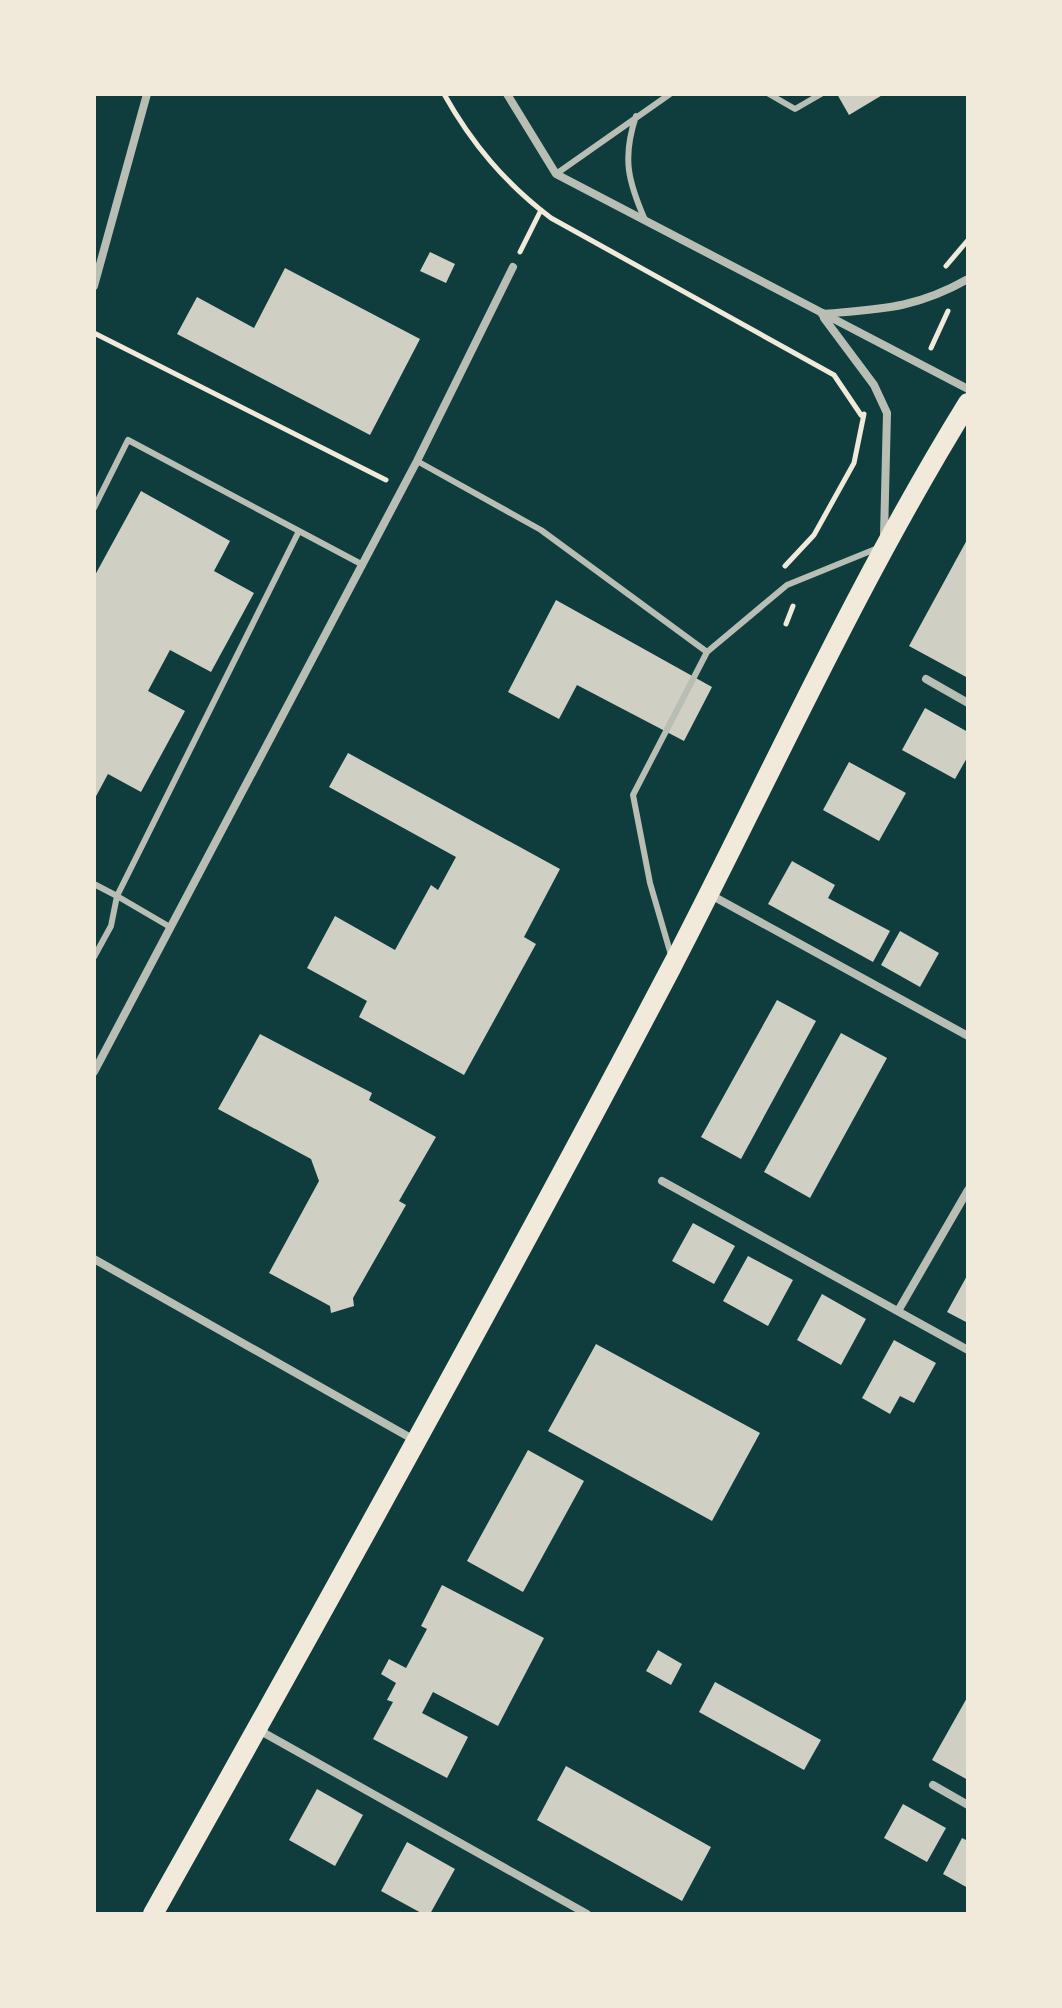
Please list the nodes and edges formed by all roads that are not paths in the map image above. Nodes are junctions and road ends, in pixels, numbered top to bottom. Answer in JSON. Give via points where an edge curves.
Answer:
{"nodes":[{"id":1,"x":147,"y":94,"type":"edge"},
{"id":2,"x":507,"y":94,"type":"edge"},
{"id":3,"x":670,"y":94,"type":"edge"},
{"id":4,"x":769,"y":94,"type":"edge"},
{"id":5,"x":821,"y":94,"type":"edge"},
{"id":6,"x":636,"y":116,"type":"junction"},
{"id":7,"x":556,"y":174,"type":"junction"},
{"id":8,"x":646,"y":221,"type":"junction"},
{"id":9,"x":513,"y":267,"type":"road end"},
{"id":10,"x":968,"y":279,"type":"edge"},
{"id":11,"x":94,"y":286,"type":"edge"},
{"id":12,"x":821,"y":314,"type":"junction"},
{"id":13,"x":968,"y":389,"type":"edge"},
{"id":14,"x":968,"y":403,"type":"edge"},
{"id":15,"x":417,"y":461,"type":"junction"},
{"id":16,"x":94,"y":508,"type":"edge"},
{"id":17,"x":299,"y":531,"type":"junction"},
{"id":18,"x":884,"y":545,"type":"junction"},
{"id":19,"x":363,"y":565,"type":"junction"},
{"id":20,"x":707,"y":652,"type":"junction"},
{"id":21,"x":926,"y":679,"type":"dead end"},
{"id":22,"x":968,"y":703,"type":"edge"},
{"id":23,"x":94,"y":884,"type":"edge"},
{"id":24,"x":708,"y":893,"type":"junction"},
{"id":25,"x":117,"y":896,"type":"junction"},
{"id":26,"x":170,"y":927,"type":"junction"},
{"id":27,"x":94,"y":957,"type":"edge"},
{"id":28,"x":673,"y":962,"type":"junction"},
{"id":29,"x":968,"y":1036,"type":"edge"},
{"id":30,"x":97,"y":1060,"type":"edge"},
{"id":31,"x":94,"y":1072,"type":"edge"},
{"id":32,"x":662,"y":1181,"type":"dead end"},
{"id":33,"x":968,"y":1190,"type":"edge"},
{"id":34,"x":94,"y":1259,"type":"edge"},
{"id":35,"x":898,"y":1311,"type":"junction"},
{"id":36,"x":968,"y":1350,"type":"edge"},
{"id":37,"x":416,"y":1441,"type":"junction"},
{"id":38,"x":257,"y":1729,"type":"junction"},
{"id":39,"x":933,"y":1785,"type":"dead end"},
{"id":40,"x":968,"y":1805,"type":"edge"},
{"id":41,"x":153,"y":1914,"type":"edge"},
{"id":42,"x":587,"y":1914,"type":"edge"}],
"edges":[{"from":1,"to":11,"type":"street"},
{"from":2,"to":7,"type":"street"},
{"from":3,"to":6,"type":"lane"},
{"from":4,"to":5,"type":"lane","via":[[795,109]]},
{"from":6,"to":7,"type":"lane"},
{"from":6,"to":8,"type":"lane","via":[[628,142],[629,183]]},
{"from":7,"to":8,"type":"street"},
{"from":8,"to":12,"type":"street"},
{"from":9,"to":15,"type":"street"},
{"from":10,"to":12,"type":"street","via":[[906,307]]},
{"from":12,"to":13,"type":"street"},
{"from":12,"to":18,"type":"street","via":[[874,385],[887,413]]},
{"from":14,"to":18,"type":"main road"},
{"from":15,"to":19,"type":"street"},
{"from":15,"to":20,"type":"lane","via":[[541,530]]},
{"from":16,"to":17,"type":"lane","via":[[128,440]]},
{"from":17,"to":19,"type":"lane"},
{"from":17,"to":25,"type":"lane"},
{"from":18,"to":20,"type":"lane","via":[[787,585]]},
{"from":18,"to":24,"type":"main road"},
{"from":19,"to":26,"type":"street"},
{"from":20,"to":28,"type":"lane","via":[[633,795]]},
{"from":21,"to":22,"type":"street"},
{"from":23,"to":25,"type":"lane"},
{"from":24,"to":28,"type":"main road"},
{"from":24,"to":29,"type":"street"},
{"from":25,"to":26,"type":"lane"},
{"from":25,"to":27,"type":"lane","via":[[111,926]]},
{"from":26,"to":30,"type":"street"},
{"from":28,"to":37,"type":"main road"},
{"from":30,"to":31,"type":"street"},
{"from":32,"to":35,"type":"street"},
{"from":33,"to":35,"type":"street"},
{"from":34,"to":37,"type":"street"},
{"from":35,"to":36,"type":"street"},
{"from":37,"to":38,"type":"main road"},
{"from":38,"to":41,"type":"main road"},
{"from":38,"to":42,"type":"street"},
{"from":39,"to":40,"type":"street"}]}
